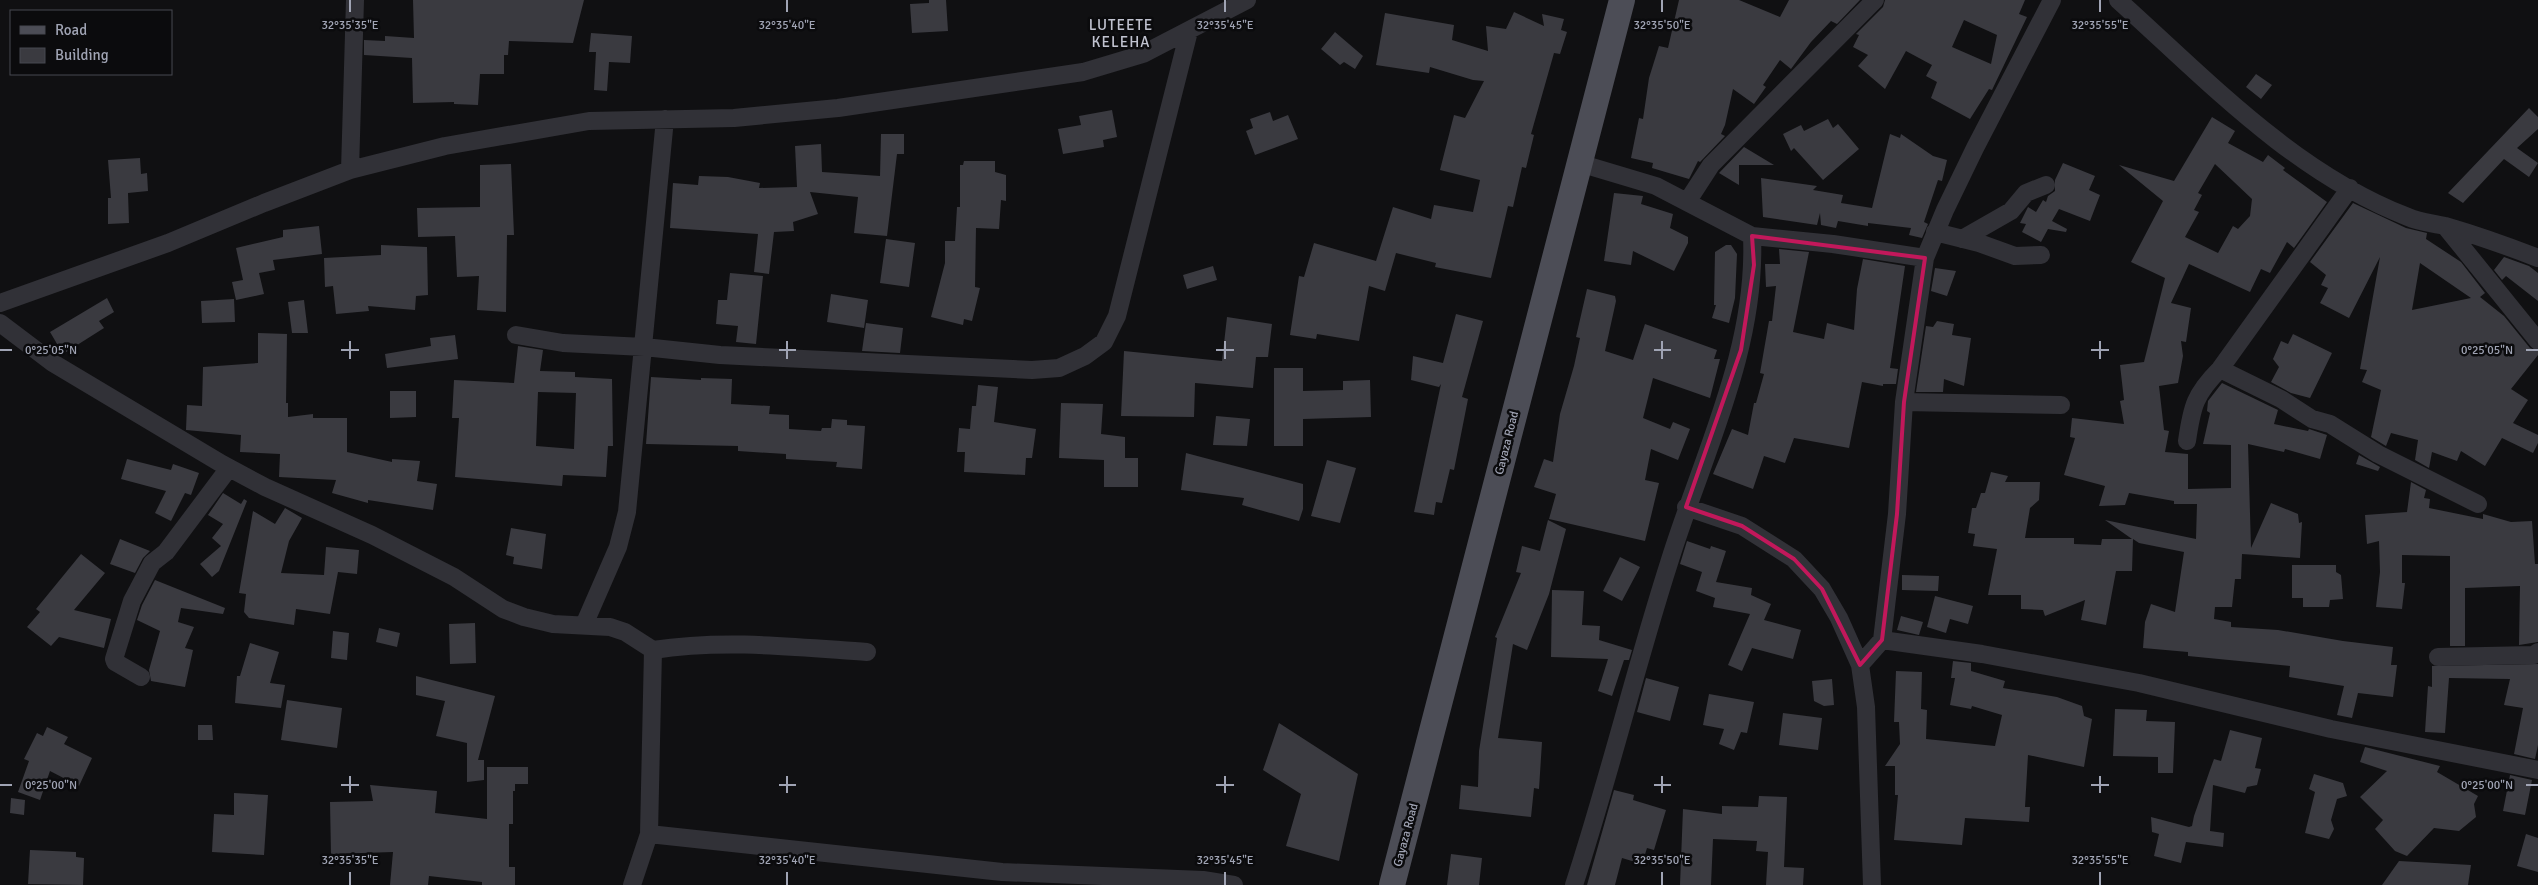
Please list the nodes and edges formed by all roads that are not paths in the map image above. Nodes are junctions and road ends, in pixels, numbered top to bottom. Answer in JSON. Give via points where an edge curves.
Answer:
{"nodes":[{"id":1,"x":355,"y":0,"type":"edge"},
{"id":2,"x":1247,"y":0,"type":"edge"},
{"id":3,"x":1622,"y":0,"type":"edge"},
{"id":4,"x":1875,"y":0,"type":"edge"},
{"id":5,"x":2052,"y":0,"type":"edge"},
{"id":6,"x":2118,"y":0,"type":"edge"},
{"id":7,"x":1189,"y":31,"type":"junction"},
{"id":8,"x":665,"y":118,"type":"junction"},
{"id":9,"x":1579,"y":163,"type":"junction"},
{"id":10,"x":350,"y":170,"type":"junction"},
{"id":11,"x":2046,"y":185,"type":"dead end"},
{"id":12,"x":2350,"y":188,"type":"junction"},
{"id":13,"x":1687,"y":202,"type":"junction"},
{"id":14,"x":2444,"y":226,"type":"junction"},
{"id":15,"x":1936,"y":232,"type":"junction"},
{"id":16,"x":1752,"y":236,"type":"junction"},
{"id":17,"x":1962,"y":239,"type":"junction"},
{"id":18,"x":2041,"y":255,"type":"dead end"},
{"id":19,"x":1925,"y":258,"type":"junction"},
{"id":20,"x":2538,"y":258,"type":"edge"},
{"id":21,"x":0,"y":303,"type":"edge"},
{"id":22,"x":0,"y":323,"type":"edge"},
{"id":23,"x":516,"y":335,"type":"dead end"},
{"id":24,"x":2538,"y":341,"type":"edge"},
{"id":25,"x":644,"y":347,"type":"junction"},
{"id":26,"x":2220,"y":368,"type":"junction"},
{"id":27,"x":1904,"y":402,"type":"junction"},
{"id":28,"x":2062,"y":405,"type":"dead end"},
{"id":29,"x":2187,"y":440,"type":"dead end"},
{"id":30,"x":229,"y":468,"type":"junction"},
{"id":31,"x":2478,"y":504,"type":"dead end"},
{"id":32,"x":1686,"y":507,"type":"junction"},
{"id":33,"x":584,"y":625,"type":"junction"},
{"id":34,"x":1882,"y":640,"type":"junction"},
{"id":35,"x":653,"y":650,"type":"junction"},
{"id":36,"x":867,"y":652,"type":"dead end"},
{"id":37,"x":2538,"y":652,"type":"edge"},
{"id":38,"x":2438,"y":657,"type":"dead end"},
{"id":39,"x":1860,"y":665,"type":"junction"},
{"id":40,"x":141,"y":677,"type":"dead end"},
{"id":41,"x":2538,"y":770,"type":"edge"},
{"id":42,"x":649,"y":834,"type":"junction"},
{"id":43,"x":1118,"y":882,"type":"edge"},
{"id":44,"x":632,"y":885,"type":"edge"},
{"id":45,"x":1234,"y":885,"type":"edge"},
{"id":46,"x":1392,"y":885,"type":"edge"},
{"id":47,"x":1574,"y":885,"type":"edge"},
{"id":48,"x":1872,"y":885,"type":"edge"}],
"edges":[{"from":1,"to":10,"type":"street"},
{"from":2,"to":7,"type":"street"},
{"from":3,"to":9,"type":"main road","name":"Gayaza Road"},
{"from":4,"to":13,"type":"street","via":[[1711,164]]},
{"from":5,"to":15,"type":"street","via":[[1975,148]]},
{"from":6,"to":12,"type":"street","via":[[2280,144]]},
{"from":7,"to":8,"type":"street","via":[[1143,54],[1083,72],[838,108],[734,118]]},
{"from":7,"to":25,"type":"street","via":[[1117,316],[1104,342],[1085,356],[1060,368],[1032,370],[720,355]]},
{"from":8,"to":10,"type":"street","via":[[589,121],[444,146]]},
{"from":8,"to":25,"type":"street"},
{"from":9,"to":13,"type":"street","via":[[1656,186]]},
{"from":9,"to":46,"type":"main road","name":"Gayaza Road"},
{"from":10,"to":21,"type":"street","via":[[168,243]]},
{"from":11,"to":17,"type":"street","via":[[2026,193],[2011,212]]},
{"from":12,"to":14,"type":"street","via":[[2409,218]]},
{"from":12,"to":26,"type":"street"},
{"from":13,"to":16,"type":"street"},
{"from":14,"to":20,"type":"street"},
{"from":14,"to":24,"type":"street"},
{"from":15,"to":17,"type":"street"},
{"from":15,"to":19,"type":"street"},
{"from":16,"to":19,"type":"street"},
{"from":16,"to":32,"type":"street","via":[[1754,265],[1741,350]]},
{"from":17,"to":18,"type":"street","via":[[2015,256]]},
{"from":19,"to":27,"type":"street"},
{"from":22,"to":30,"type":"street","via":[[53,363]]},
{"from":23,"to":25,"type":"street","via":[[563,343]]},
{"from":25,"to":33,"type":"street","via":[[627,512],[618,547]]},
{"from":26,"to":29,"type":"street","via":[[2201,387],[2191,411]]},
{"from":26,"to":31,"type":"street"},
{"from":27,"to":28,"type":"street"},
{"from":27,"to":34,"type":"street","via":[[1897,514]]},
{"from":30,"to":33,"type":"street","via":[[454,577],[503,609],[553,624]]},
{"from":30,"to":40,"type":"street","via":[[166,552],[152,563],[132,601],[114,659]]},
{"from":32,"to":39,"type":"street","via":[[1742,526],[1794,559],[1822,588]]},
{"from":32,"to":47,"type":"street"},
{"from":33,"to":35,"type":"street","via":[[625,632]]},
{"from":34,"to":39,"type":"street"},
{"from":34,"to":41,"type":"street","via":[[1982,654],[2139,683],[2332,729]]},
{"from":35,"to":36,"type":"street","via":[[688,644],[734,643]]},
{"from":35,"to":42,"type":"street"},
{"from":37,"to":38,"type":"street","via":[[2534,655]]},
{"from":39,"to":48,"type":"street","via":[[1866,707]]},
{"from":42,"to":43,"type":"street"},
{"from":42,"to":44,"type":"street"},
{"from":43,"to":45,"type":"street","via":[[1203,880]]}]}
